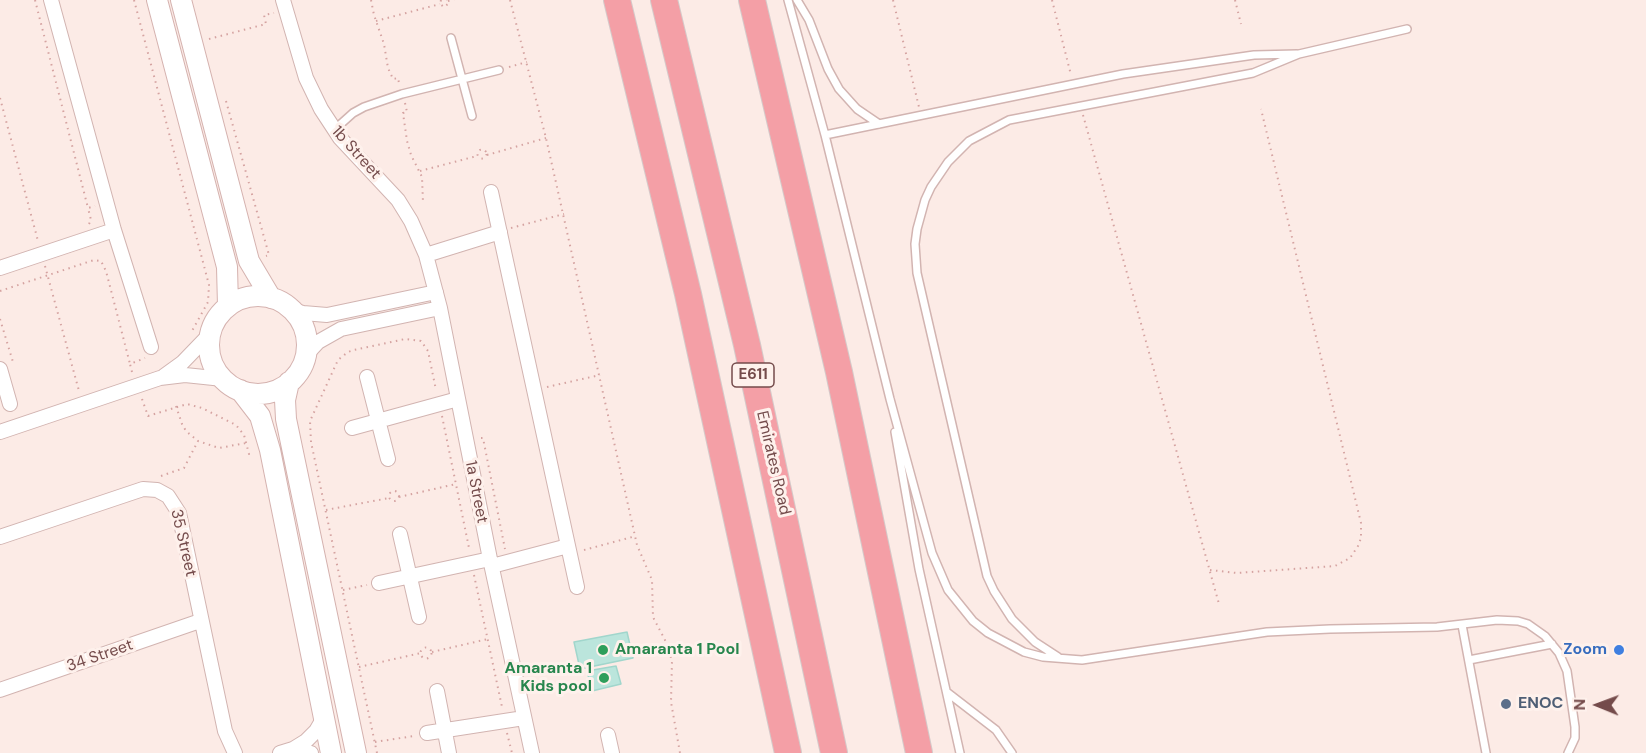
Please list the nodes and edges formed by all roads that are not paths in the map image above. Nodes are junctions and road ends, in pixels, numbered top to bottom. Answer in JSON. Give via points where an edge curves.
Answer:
{"nodes":[{"id":1,"x":51,"y":0,"type":"edge"},
{"id":2,"x":157,"y":0,"type":"edge"},
{"id":3,"x":181,"y":0,"type":"edge"},
{"id":4,"x":617,"y":0,"type":"edge"},
{"id":5,"x":664,"y":0,"type":"edge"},
{"id":6,"x":752,"y":0,"type":"edge"},
{"id":7,"x":788,"y":0,"type":"edge"},
{"id":8,"x":797,"y":0,"type":"edge"},
{"id":9,"x":284,"y":5,"type":"edge"},
{"id":10,"x":1407,"y":29,"type":"dead end"},
{"id":11,"x":451,"y":38,"type":"dead end"},
{"id":12,"x":1299,"y":54,"type":"junction"},
{"id":13,"x":499,"y":70,"type":"road end"},
{"id":14,"x":462,"y":79,"type":"junction"},
{"id":15,"x":472,"y":116,"type":"dead end"},
{"id":16,"x":879,"y":124,"type":"junction"},
{"id":17,"x":334,"y":130,"type":"junction"},
{"id":18,"x":825,"y":135,"type":"junction"},
{"id":19,"x":491,"y":192,"type":"dead end"},
{"id":20,"x":114,"y":230,"type":"junction"},
{"id":21,"x":417,"y":232,"type":"joint"},
{"id":22,"x":500,"y":232,"type":"junction"},
{"id":23,"x":426,"y":255,"type":"junction"},
{"id":24,"x":0,"y":268,"type":"edge"},
{"id":25,"x":436,"y":292,"type":"junction"},
{"id":26,"x":271,"y":298,"type":"junction"},
{"id":27,"x":228,"y":306,"type":"junction"},
{"id":28,"x":440,"y":308,"type":"junction"},
{"id":29,"x":292,"y":310,"type":"junction"},
{"id":30,"x":201,"y":334,"type":"junction"},
{"id":31,"x":151,"y":347,"type":"dead end"},
{"id":32,"x":305,"y":356,"type":"junction"},
{"id":33,"x":0,"y":369,"type":"edge"},
{"id":34,"x":367,"y":377,"type":"dead end"},
{"id":35,"x":159,"y":378,"type":"junction"},
{"id":36,"x":223,"y":379,"type":"junction"},
{"id":37,"x":289,"y":382,"type":"junction"},
{"id":38,"x":240,"y":390,"type":"junction"},
{"id":39,"x":458,"y":399,"type":"junction"},
{"id":40,"x":890,"y":399,"type":"junction"},
{"id":41,"x":10,"y":404,"type":"dead end"},
{"id":42,"x":378,"y":421,"type":"junction"},
{"id":43,"x":352,"y":428,"type":"dead end"},
{"id":44,"x":0,"y":432,"type":"edge"},
{"id":45,"x":388,"y":459,"type":"dead end"},
{"id":46,"x":400,"y":534,"type":"dead end"},
{"id":47,"x":0,"y":537,"type":"edge"},
{"id":48,"x":569,"y":550,"type":"junction"},
{"id":49,"x":491,"y":562,"type":"junction"},
{"id":50,"x":410,"y":576,"type":"junction"},
{"id":51,"x":379,"y":583,"type":"road end"},
{"id":52,"x":577,"y":587,"type":"dead end"},
{"id":53,"x":419,"y":617,"type":"dead end"},
{"id":54,"x":200,"y":621,"type":"junction"},
{"id":55,"x":1462,"y":625,"type":"junction"},
{"id":56,"x":1552,"y":644,"type":"junction"},
{"id":57,"x":1062,"y":660,"type":"junction"},
{"id":58,"x":1469,"y":660,"type":"junction"},
{"id":59,"x":0,"y":690,"type":"edge"},
{"id":60,"x":437,"y":691,"type":"dead end"},
{"id":61,"x":948,"y":693,"type":"junction"},
{"id":62,"x":524,"y":718,"type":"junction"},
{"id":63,"x":323,"y":719,"type":"junction"},
{"id":64,"x":445,"y":730,"type":"junction"},
{"id":65,"x":225,"y":731,"type":"junction"},
{"id":66,"x":427,"y":733,"type":"road end"},
{"id":67,"x":608,"y":735,"type":"dead end"},
{"id":68,"x":287,"y":751,"type":"edge"},
{"id":69,"x":224,"y":753,"type":"edge"},
{"id":70,"x":235,"y":753,"type":"edge"},
{"id":71,"x":311,"y":753,"type":"edge"},
{"id":72,"x":331,"y":753,"type":"edge"},
{"id":73,"x":356,"y":753,"type":"edge"},
{"id":74,"x":449,"y":753,"type":"edge"},
{"id":75,"x":532,"y":753,"type":"edge"},
{"id":76,"x":612,"y":753,"type":"edge"},
{"id":77,"x":788,"y":753,"type":"edge"},
{"id":78,"x":834,"y":753,"type":"edge"},
{"id":79,"x":919,"y":753,"type":"edge"},
{"id":80,"x":960,"y":753,"type":"edge"},
{"id":81,"x":1012,"y":753,"type":"edge"},
{"id":82,"x":1486,"y":753,"type":"edge"},
{"id":83,"x":1568,"y":753,"type":"edge"}],
"edges":[{"from":1,"to":20,"type":"street"},
{"from":2,"to":27,"type":"street","via":[[227,267]]},
{"from":3,"to":26,"type":"street","via":[[249,261]]},
{"from":4,"to":77,"type":"highway","via":[[688,294]]},
{"from":5,"to":78,"type":"highway","name":"Emirates Road","number":"E611","via":[[747,345]]},
{"from":6,"to":79,"type":"highway","via":[[839,372]]},
{"from":7,"to":18,"type":"lane"},
{"from":8,"to":16,"type":"lane","via":[[839,89],[857,109]]},
{"from":9,"to":17,"type":"street","name":"1b Street","via":[[309,86]]},
{"from":10,"to":12,"type":"lane"},
{"from":11,"to":14,"type":"lane"},
{"from":12,"to":16,"type":"lane","via":[[1238,57],[1074,83]]},
{"from":12,"to":57,"type":"lane","via":[[1253,73],[1009,120],[969,141],[948,162],[931,186],[920,214],[915,244],[917,273],[987,576],[1002,606],[1023,631]]},
{"from":13,"to":14,"type":"lane"},
{"from":14,"to":15,"type":"lane"},
{"from":14,"to":17,"type":"lane","via":[[364,107]]},
{"from":16,"to":18,"type":"lane"},
{"from":17,"to":21,"type":"street","name":"1b Street","via":[[390,190]]},
{"from":18,"to":40,"type":"lane"},
{"from":19,"to":22,"type":"street"},
{"from":20,"to":24,"type":"street"},
{"from":20,"to":31,"type":"street"},
{"from":21,"to":23,"type":"street","name":"1a Street"},
{"from":22,"to":23,"type":"street"},
{"from":22,"to":48,"type":"street"},
{"from":23,"to":25,"type":"street","name":"1a Street"},
{"from":25,"to":28,"type":"street","name":"1a Street"},
{"from":25,"to":29,"type":"street","via":[[327,315]]},
{"from":26,"to":27,"type":"street","via":[[244,298]]},
{"from":26,"to":29,"type":"street"},
{"from":27,"to":30,"type":"street"},
{"from":28,"to":32,"type":"street","via":[[341,329],[318,342]]},
{"from":28,"to":39,"type":"street","name":"1a Street"},
{"from":29,"to":32,"type":"street","via":[[305,336]]},
{"from":30,"to":35,"type":"street","via":[[182,363]]},
{"from":30,"to":36,"type":"street"},
{"from":32,"to":37,"type":"street"},
{"from":33,"to":41,"type":"street"},
{"from":34,"to":42,"type":"street"},
{"from":35,"to":36,"type":"street","via":[[198,375]]},
{"from":35,"to":44,"type":"street"},
{"from":36,"to":38,"type":"street"},
{"from":37,"to":38,"type":"street","via":[[261,394]]},
{"from":37,"to":73,"type":"street","via":[[285,409]]},
{"from":38,"to":63,"type":"street","via":[[260,416],[270,450]]},
{"from":39,"to":42,"type":"street"},
{"from":39,"to":49,"type":"street","name":"1a Street"},
{"from":40,"to":57,"type":"lane","via":[[932,553],[948,590],[988,633],[1024,652]]},
{"from":40,"to":61,"type":"lane","via":[[919,569]]},
{"from":42,"to":43,"type":"street"},
{"from":42,"to":45,"type":"street"},
{"from":46,"to":50,"type":"street"},
{"from":47,"to":54,"type":"street","name":"35 Street","via":[[137,491],[163,493],[179,513]]},
{"from":48,"to":49,"type":"street"},
{"from":48,"to":52,"type":"street"},
{"from":49,"to":50,"type":"street"},
{"from":49,"to":62,"type":"street","name":"1a Street"},
{"from":50,"to":51,"type":"street"},
{"from":50,"to":53,"type":"street"},
{"from":54,"to":59,"type":"street","name":"34 Street"},
{"from":54,"to":65,"type":"street","name":"35 Street"},
{"from":55,"to":56,"type":"lane","via":[[1518,621],[1537,630]]},
{"from":55,"to":57,"type":"lane","via":[[1278,632]]},
{"from":55,"to":58,"type":"lane"},
{"from":56,"to":58,"type":"lane"},
{"from":56,"to":83,"type":"lane","via":[[1569,680],[1575,738]]},
{"from":58,"to":82,"type":"lane"},
{"from":60,"to":64,"type":"street"},
{"from":61,"to":80,"type":"lane"},
{"from":61,"to":81,"type":"lane","via":[[996,730]]},
{"from":62,"to":64,"type":"street"},
{"from":62,"to":75,"type":"street","name":"1a Street"},
{"from":63,"to":68,"type":"street","via":[[311,736]]},
{"from":63,"to":72,"type":"street"},
{"from":64,"to":66,"type":"street"},
{"from":64,"to":74,"type":"street"},
{"from":65,"to":69,"type":"street"},
{"from":65,"to":70,"type":"street"},
{"from":67,"to":76,"type":"street"},
{"from":68,"to":71,"type":"street"}]}
